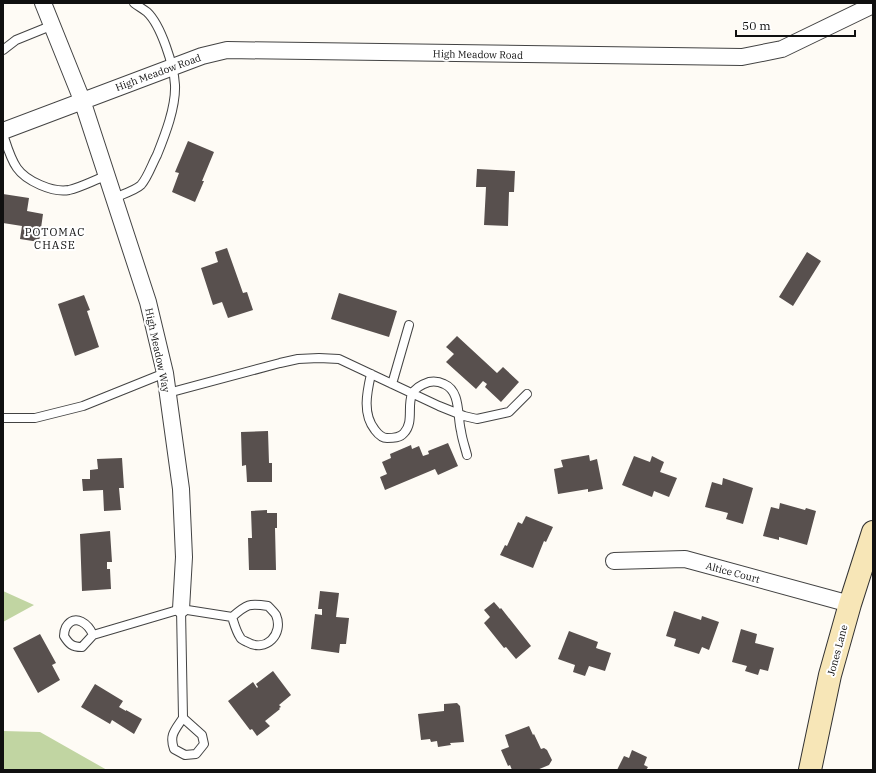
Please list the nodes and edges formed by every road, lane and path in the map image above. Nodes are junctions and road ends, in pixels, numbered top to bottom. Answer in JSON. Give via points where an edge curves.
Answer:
{"nodes":[{"id":1,"x":134,"y":3,"type":"edge"},
{"id":2,"x":47,"y":4,"type":"edge"},
{"id":3,"x":873,"y":5,"type":"edge"},
{"id":4,"x":53,"y":25,"type":"junction"},
{"id":5,"x":3,"y":50,"type":"edge"},
{"id":6,"x":172,"y":67,"type":"junction"},
{"id":7,"x":82,"y":100,"type":"junction"},
{"id":8,"x":3,"y":131,"type":"edge"},
{"id":9,"x":3,"y":134,"type":"edge"},
{"id":10,"x":106,"y":176,"type":"junction"},
{"id":11,"x":114,"y":198,"type":"junction"},
{"id":12,"x":409,"y":325,"type":"dead end"},
{"id":13,"x":165,"y":373,"type":"junction"},
{"id":14,"x":371,"y":374,"type":"junction"},
{"id":15,"x":392,"y":384,"type":"junction"},
{"id":16,"x":168,"y":393,"type":"junction"},
{"id":17,"x":412,"y":394,"type":"junction"},
{"id":18,"x":527,"y":394,"type":"dead end"},
{"id":19,"x":458,"y":414,"type":"junction"},
{"id":20,"x":3,"y":418,"type":"edge"},
{"id":21,"x":467,"y":455,"type":"dead end"},
{"id":22,"x":873,"y":532,"type":"edge"},
{"id":23,"x":614,"y":561,"type":"dead end"},
{"id":24,"x":850,"y":604,"type":"junction"},
{"id":25,"x":181,"y":609,"type":"junction"},
{"id":26,"x":232,"y":617,"type":"junction"},
{"id":27,"x":92,"y":635,"type":"dead end"},
{"id":28,"x":183,"y":718,"type":"junction"},
{"id":29,"x":810,"y":770,"type":"edge"}],
"edges":[{"from":1,"to":6,"type":"lane","via":[[147,12],[158,26]]},
{"from":2,"to":4,"type":"street"},
{"from":3,"to":6,"type":"street","name":"High Meadow Road","via":[[782,49],[742,57],[228,50]]},
{"from":4,"to":5,"type":"lane","via":[[16,40]]},
{"from":4,"to":7,"type":"street"},
{"from":6,"to":7,"type":"street","name":"High Meadow Road"},
{"from":6,"to":11,"type":"lane","via":[[175,85],[173,105],[164,138],[149,172],[141,185]]},
{"from":7,"to":8,"type":"street","name":"High Meadow Road"},
{"from":7,"to":10,"type":"street","name":"High Meadow Way"},
{"from":9,"to":10,"type":"lane","via":[[18,170],[44,186],[54,190],[68,190]]},
{"from":10,"to":11,"type":"street","name":"High Meadow Way"},
{"from":11,"to":13,"type":"street","name":"High Meadow Way","via":[[148,302]]},
{"from":12,"to":15,"type":"lane"},
{"from":13,"to":16,"type":"street","name":"High Meadow Way"},
{"from":13,"to":20,"type":"lane","via":[[83,406],[35,418]]},
{"from":14,"to":15,"type":"lane"},
{"from":14,"to":16,"type":"lane","via":[[339,359],[298,359]]},
{"from":14,"to":17,"type":"lane","via":[[366,397],[367,412],[371,426],[384,438],[400,436],[405,432],[409,423]]},
{"from":15,"to":17,"type":"lane"},
{"from":16,"to":25,"type":"street","name":"High Meadow Way","via":[[181,489],[184,558]]},
{"from":17,"to":19,"type":"lane"},
{"from":17,"to":19,"type":"lane","via":[[430,382],[439,382],[450,387],[455,396]]},
{"from":18,"to":19,"type":"lane","via":[[509,412],[477,419]]},
{"from":19,"to":21,"type":"lane"},
{"from":22,"to":24,"type":"street","name":"Jones Lane"},
{"from":23,"to":24,"type":"street","name":"Altice Court","via":[[685,559]]},
{"from":24,"to":29,"type":"street","name":"Jones Lane","via":[[830,675]]},
{"from":25,"to":26,"type":"lane"},
{"from":25,"to":27,"type":"lane"},
{"from":25,"to":28,"type":"lane"},
{"from":26,"to":26,"type":"lane","via":[[244,606],[268,606],[276,614],[277,632],[270,642],[253,645],[240,638]]},
{"from":28,"to":28,"type":"lane","via":[[171,740],[174,749],[185,755],[196,754],[204,744],[202,735]]}]}
